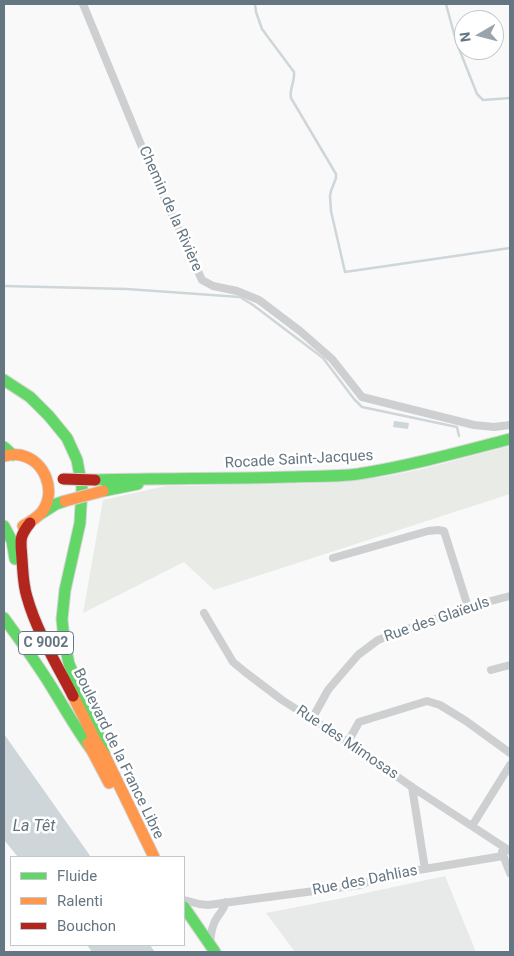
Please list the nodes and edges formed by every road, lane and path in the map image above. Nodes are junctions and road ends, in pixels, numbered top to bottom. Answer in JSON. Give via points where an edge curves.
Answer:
{"nodes":[{"id":1,"x":83,"y":4,"type":"edge"},
{"id":2,"x":4,"y":380,"type":"edge"},
{"id":3,"x":510,"y":425,"type":"edge"},
{"id":4,"x":510,"y":439,"type":"edge"},
{"id":5,"x":7,"y":453,"type":"edge"},
{"id":6,"x":46,"y":476,"type":"junction"},
{"id":7,"x":174,"y":480,"type":"junction"},
{"id":8,"x":42,"y":513,"type":"junction"},
{"id":9,"x":30,"y":523,"type":"junction"},
{"id":10,"x":4,"y":526,"type":"edge"},
{"id":11,"x":332,"y":558,"type":"dead end"},
{"id":12,"x":510,"y":596,"type":"edge"},
{"id":13,"x":468,"y":608,"type":"junction"},
{"id":14,"x":204,"y":613,"type":"dead end"},
{"id":15,"x":4,"y":618,"type":"edge"},
{"id":16,"x":510,"y":665,"type":"edge"},
{"id":17,"x":491,"y":670,"type":"dead end"},
{"id":18,"x":312,"y":719,"type":"junction"},
{"id":19,"x":348,"y":742,"type":"junction"},
{"id":20,"x":91,"y":748,"type":"junction"},
{"id":21,"x":510,"y":753,"type":"edge"},
{"id":22,"x":105,"y":756,"type":"junction"},
{"id":23,"x":510,"y":765,"type":"edge"},
{"id":24,"x":412,"y":787,"type":"junction"},
{"id":25,"x":472,"y":826,"type":"junction"},
{"id":26,"x":507,"y":854,"type":"edge"},
{"id":27,"x":145,"y":856,"type":"edge"},
{"id":28,"x":154,"y":856,"type":"edge"},
{"id":29,"x":425,"y":870,"type":"junction"},
{"id":30,"x":510,"y":873,"type":"edge"},
{"id":31,"x":185,"y":900,"type":"edge"},
{"id":32,"x":226,"y":902,"type":"junction"},
{"id":33,"x":185,"y":909,"type":"edge"},
{"id":34,"x":185,"y":919,"type":"edge"},
{"id":35,"x":211,"y":950,"type":"edge"}],
"edges":[{"from":1,"to":3,"type":"street","name":"Chemin de la Rivière","via":[[151,169],[202,280],[259,300],[332,359],[362,397],[474,425]]},
{"from":2,"to":22,"type":"main road","via":[[30,397],[49,416],[67,438],[77,460],[82,487],[80,523],[62,619],[69,664]]},
{"from":4,"to":7,"type":"main road","name":"Rocade Saint-Jacques","via":[[356,474]]},
{"from":5,"to":6,"type":"main road","via":[[32,460]]},
{"from":6,"to":7,"type":"main road","bridge":true},
{"from":6,"to":8,"type":"main road","via":[[49,495]]},
{"from":7,"to":8,"type":"main road","bridge":true,"via":[[103,491],[56,504]]},
{"from":8,"to":9,"type":"main road"},
{"from":9,"to":10,"type":"main road"},
{"from":9,"to":22,"type":"main road","name":"Boulevard de la France Libre","number":"C 9002","via":[[21,539],[27,598],[40,631]]},
{"from":10,"to":20,"type":"main road","name":"Boulevard de la France Libre","number":"C 9002","via":[[14,550],[19,598]]},
{"from":11,"to":13,"type":"street","via":[[428,531],[444,531]]},
{"from":12,"to":13,"type":"street","name":"Rue des Glaïeuls"},
{"from":13,"to":18,"type":"street","name":"Rue des Glaïeuls","via":[[378,640],[358,654],[328,690]]},
{"from":14,"to":18,"type":"street","name":"Rue des Mimosas","via":[[233,662]]},
{"from":15,"to":20,"type":"main road"},
{"from":16,"to":17,"type":"street"},
{"from":18,"to":19,"type":"street","name":"Rue des Mimosas"},
{"from":19,"to":21,"type":"street","via":[[359,722],[427,701],[466,721]]},
{"from":19,"to":24,"type":"street","name":"Rue des Mimosas"},
{"from":20,"to":27,"type":"main road","name":"Boulevard de la France Libre","number":"C 9002"},
{"from":22,"to":28,"type":"main road","name":"Boulevard de la France Libre","number":"C 9002"},
{"from":23,"to":25,"type":"street"},
{"from":24,"to":25,"type":"street","name":"Rue des Mimosas"},
{"from":24,"to":29,"type":"street"},
{"from":25,"to":26,"type":"street","name":"Rue des Mimosas","via":[[501,845]]},
{"from":26,"to":29,"type":"street","name":"Rue des Dahlias"},
{"from":26,"to":30,"type":"street"},
{"from":29,"to":32,"type":"street","name":"Rue des Dahlias","via":[[382,876],[360,885]]},
{"from":31,"to":32,"type":"street","name":"Rue des Dahlias","via":[[199,904]]},
{"from":32,"to":35,"type":"street","via":[[213,925]]},
{"from":33,"to":35,"type":"main road"},
{"from":34,"to":35,"type":"main road"}]}
